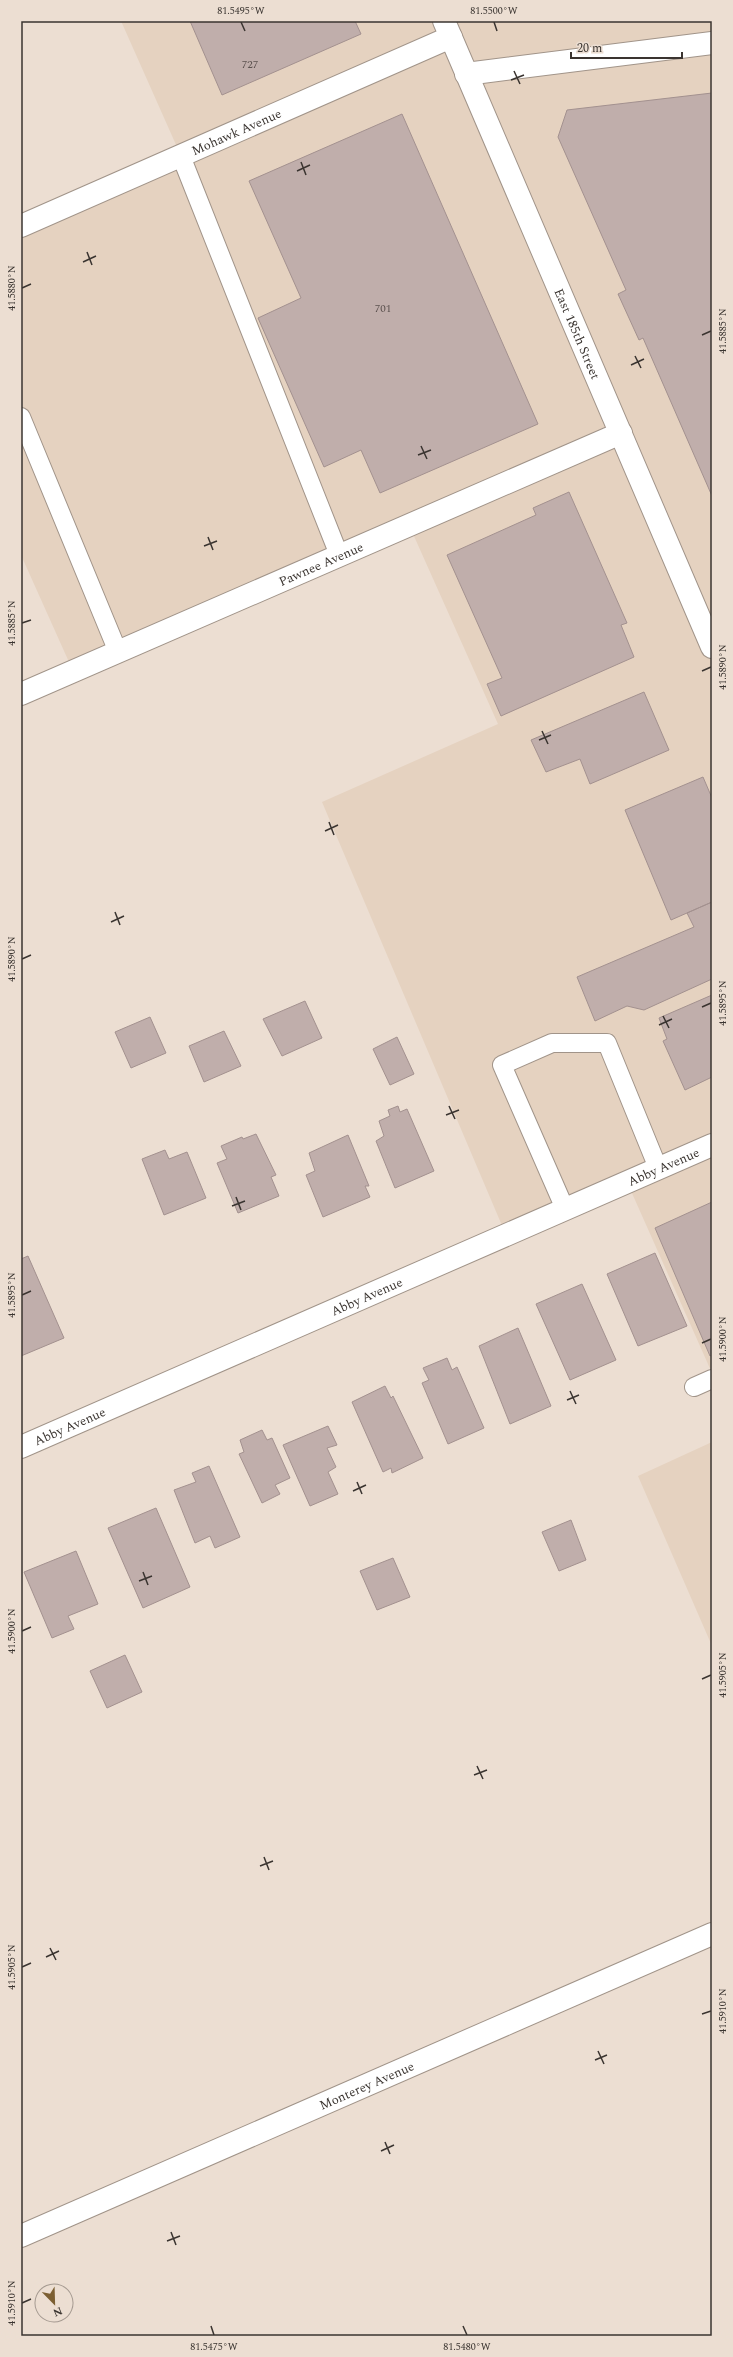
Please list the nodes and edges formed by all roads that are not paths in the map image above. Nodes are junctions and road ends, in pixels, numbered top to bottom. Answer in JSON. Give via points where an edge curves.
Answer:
{"nodes":[{"id":1,"x":447,"y":29,"type":"edge"},
{"id":2,"x":712,"y":43,"type":"edge"},
{"id":3,"x":466,"y":74,"type":"junction"},
{"id":4,"x":181,"y":156,"type":"junction"},
{"id":5,"x":21,"y":226,"type":"edge"},
{"id":6,"x":21,"y":417,"type":"edge"},
{"id":7,"x":621,"y":433,"type":"junction"},
{"id":8,"x":339,"y":555,"type":"junction"},
{"id":9,"x":712,"y":647,"type":"edge"},
{"id":10,"x":118,"y":652,"type":"junction"},
{"id":11,"x":21,"y":694,"type":"edge"},
{"id":12,"x":712,"y":1145,"type":"edge"},
{"id":13,"x":658,"y":1168,"type":"junction"},
{"id":14,"x":565,"y":1209,"type":"junction"},
{"id":15,"x":712,"y":1379,"type":"edge"},
{"id":16,"x":694,"y":1387,"type":"dead end"},
{"id":17,"x":21,"y":1448,"type":"edge"},
{"id":18,"x":712,"y":1934,"type":"edge"},
{"id":19,"x":21,"y":2236,"type":"edge"}],
"edges":[{"from":1,"to":3,"type":"street","name":"East 185th Street"},
{"from":1,"to":4,"type":"street","name":"Mohawk Avenue"},
{"from":2,"to":3,"type":"street"},
{"from":3,"to":7,"type":"street","name":"East 185th Street"},
{"from":4,"to":5,"type":"street","name":"Mohawk Avenue"},
{"from":4,"to":8,"type":"lane"},
{"from":6,"to":10,"type":"lane"},
{"from":7,"to":8,"type":"street","name":"Pawnee Avenue"},
{"from":7,"to":9,"type":"street","name":"East 185th Street"},
{"from":8,"to":10,"type":"street","name":"Pawnee Avenue"},
{"from":10,"to":11,"type":"street","name":"Pawnee Avenue"},
{"from":12,"to":13,"type":"street","name":"Abby Avenue"},
{"from":13,"to":14,"type":"street","name":"Abby Avenue"},
{"from":13,"to":14,"type":"lane","via":[[607,1043],[552,1043],[502,1066]]},
{"from":14,"to":17,"type":"street","name":"Abby Avenue"},
{"from":15,"to":16,"type":"lane"},
{"from":18,"to":19,"type":"street","name":"Monterey Avenue"}]}
